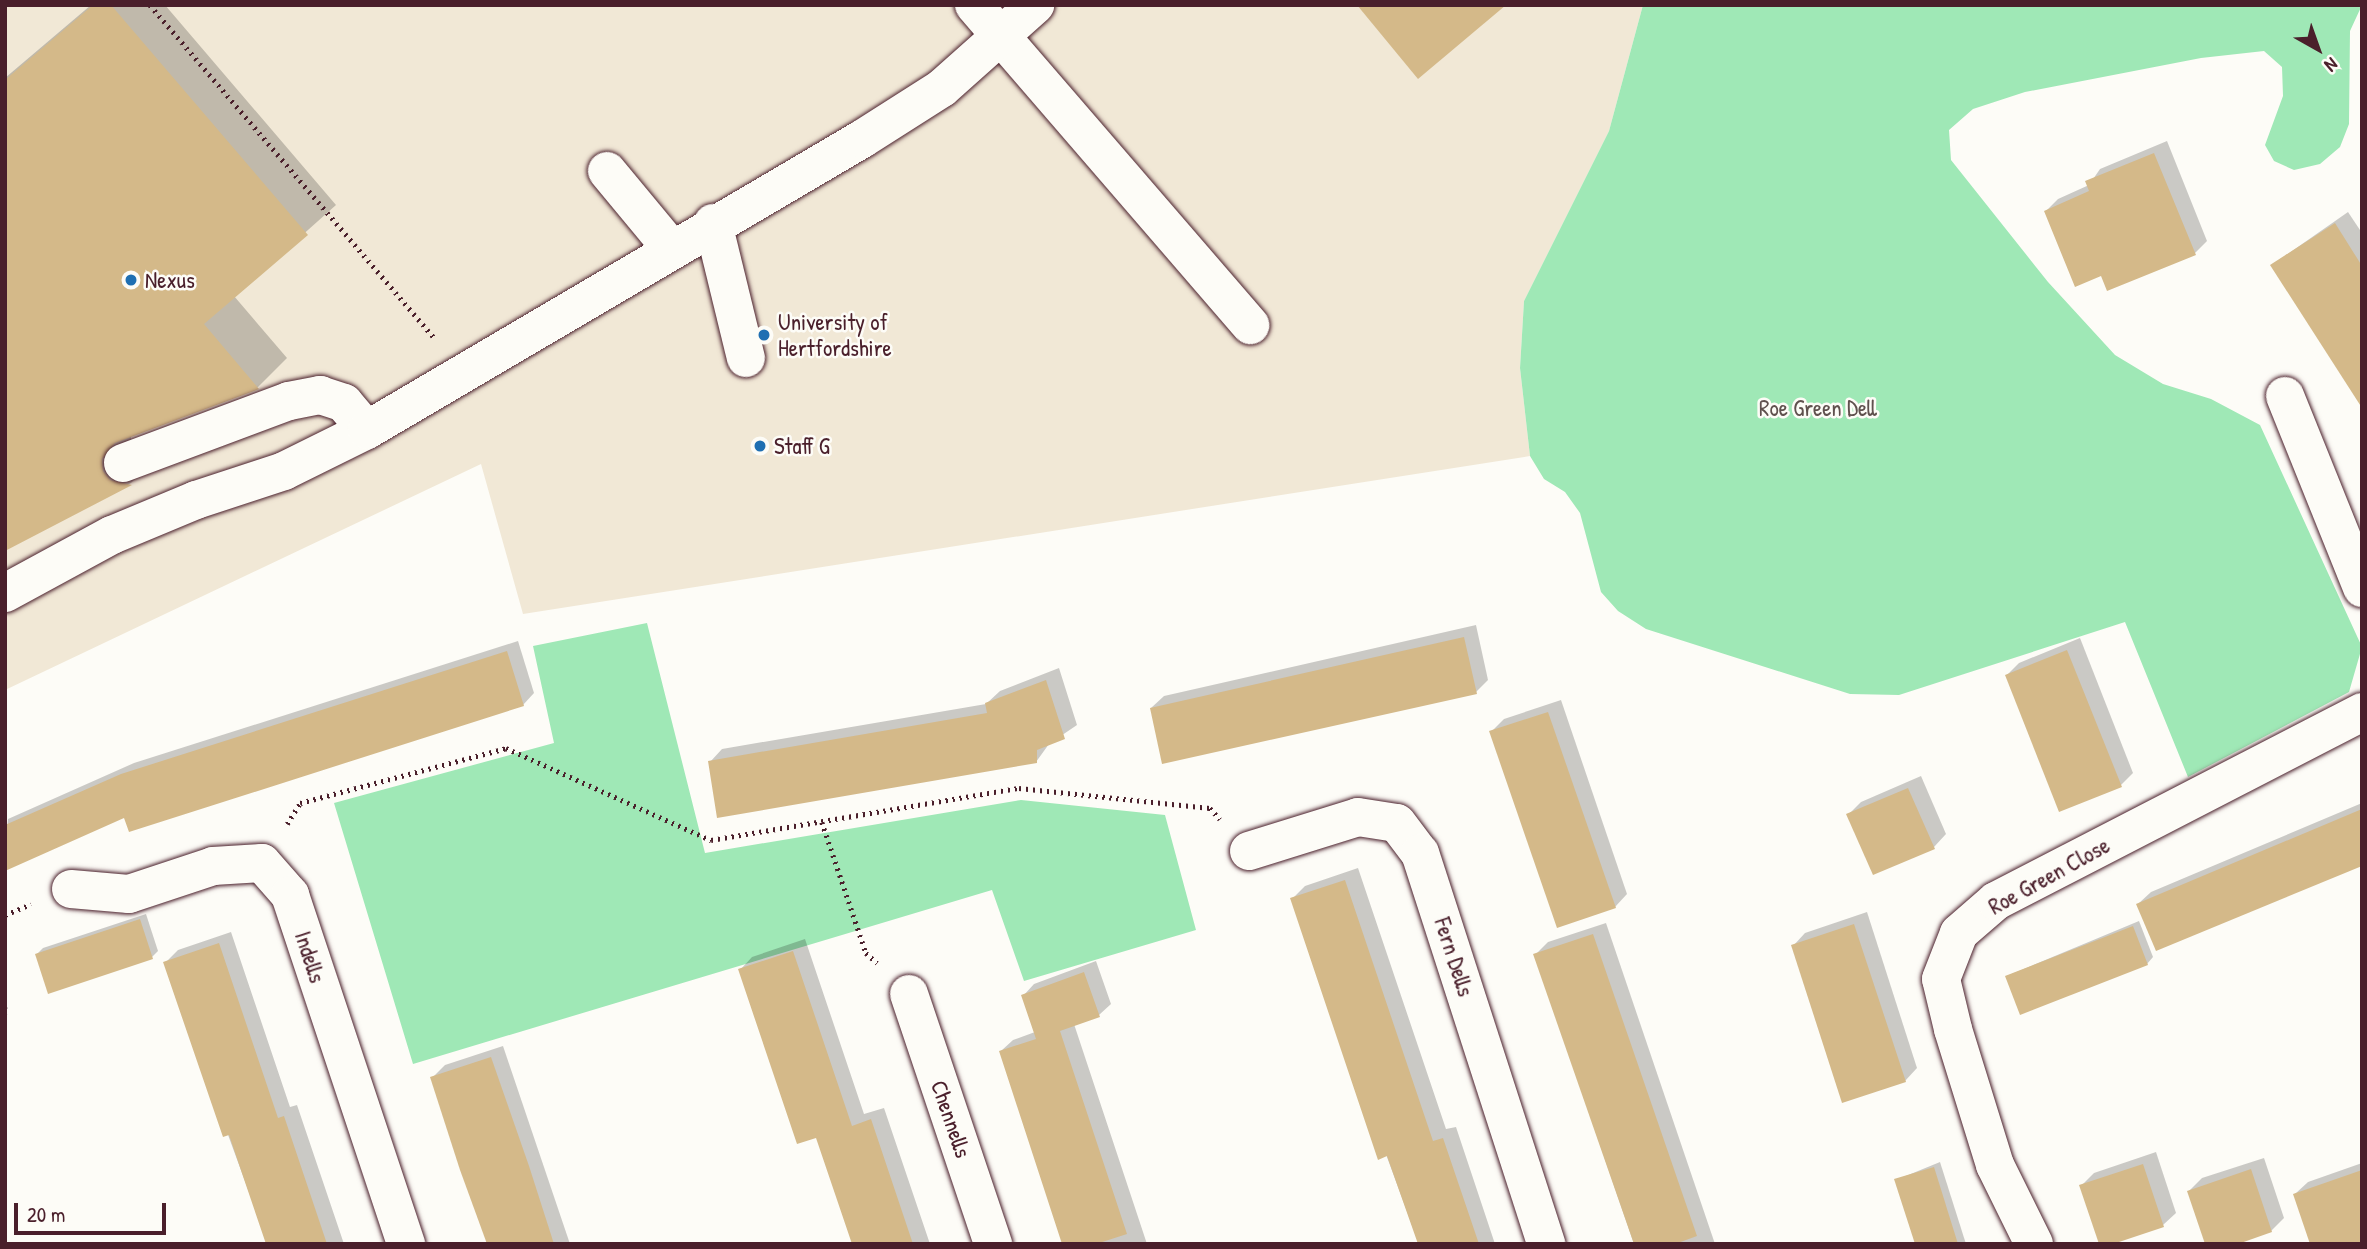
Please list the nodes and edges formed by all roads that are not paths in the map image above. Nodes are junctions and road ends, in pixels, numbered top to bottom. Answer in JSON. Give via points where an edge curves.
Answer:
{"nodes":[{"id":1,"x":974,"y":5,"type":"edge"},
{"id":2,"x":1035,"y":5,"type":"edge"},
{"id":3,"x":1003,"y":38,"type":"junction"},
{"id":4,"x":607,"y":171,"type":"dead end"},
{"id":5,"x":713,"y":223,"type":"junction"},
{"id":6,"x":671,"y":248,"type":"junction"},
{"id":7,"x":1250,"y":325,"type":"dead end"},
{"id":8,"x":746,"y":358,"type":"dead end"},
{"id":9,"x":2285,"y":396,"type":"dead end"},
{"id":10,"x":367,"y":430,"type":"junction"},
{"id":11,"x":123,"y":463,"type":"dead end"},
{"id":12,"x":2362,"y":588,"type":"edge"},
{"id":13,"x":5,"y":593,"type":"edge"},
{"id":14,"x":2362,"y":712,"type":"edge"},
{"id":15,"x":1249,"y":851,"type":"road end"},
{"id":16,"x":71,"y":889,"type":"dead end"},
{"id":17,"x":909,"y":994,"type":"road end"},
{"id":18,"x":406,"y":1244,"type":"edge"},
{"id":19,"x":993,"y":1244,"type":"edge"},
{"id":20,"x":1546,"y":1244,"type":"edge"},
{"id":21,"x":2034,"y":1244,"type":"edge"}],
"edges":[{"from":1,"to":3,"type":"street"},
{"from":2,"to":3,"type":"street"},
{"from":3,"to":5,"type":"street","via":[[942,88],[874,132]]},
{"from":3,"to":7,"type":"street"},
{"from":4,"to":6,"type":"street"},
{"from":5,"to":6,"type":"street"},
{"from":5,"to":8,"type":"street"},
{"from":6,"to":10,"type":"street"},
{"from":9,"to":12,"type":"street"},
{"from":10,"to":11,"type":"street","via":[[344,403],[320,396],[289,401]]},
{"from":10,"to":13,"type":"street","via":[[284,471],[196,499],[112,535]]},
{"from":14,"to":21,"type":"street","name":"Roe Green Close","via":[[1996,901],[1959,933],[1941,979],[1953,1029],[1995,1165]]},
{"from":15,"to":20,"type":"street","name":"Fern Dells","via":[[1358,817],[1397,823],[1420,853]]},
{"from":16,"to":18,"type":"street","name":"Indells","via":[[129,894],[213,866],[261,863],[290,895]]},
{"from":17,"to":19,"type":"street","name":"Chennells"}]}
